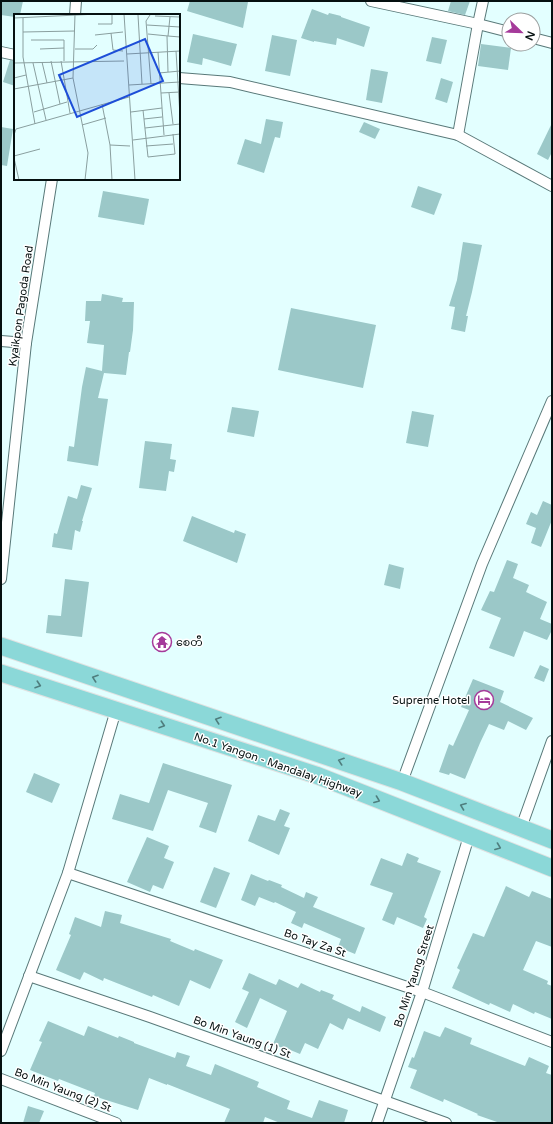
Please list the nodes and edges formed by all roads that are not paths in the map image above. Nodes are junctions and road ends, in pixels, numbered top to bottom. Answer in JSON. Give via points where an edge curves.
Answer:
{"nodes":[{"id":1,"x":76,"y":1,"type":"edge"},
{"id":2,"x":371,"y":1,"type":"edge"},
{"id":3,"x":483,"y":1,"type":"edge"},
{"id":4,"x":75,"y":14,"type":"edge"},
{"id":5,"x":478,"y":24,"type":"junction"},
{"id":6,"x":501,"y":30,"type":"edge"},
{"id":7,"x":541,"y":40,"type":"edge"},
{"id":8,"x":552,"y":43,"type":"edge"},
{"id":9,"x":1,"y":52,"type":"edge"},
{"id":10,"x":14,"y":55,"type":"edge"},
{"id":11,"x":180,"y":78,"type":"edge"},
{"id":12,"x":458,"y":135,"type":"junction"},
{"id":13,"x":52,"y":180,"type":"edge"},
{"id":14,"x":552,"y":186,"type":"edge"},
{"id":15,"x":1,"y":340,"type":"edge"},
{"id":16,"x":26,"y":343,"type":"junction"},
{"id":17,"x":552,"y":401,"type":"edge"},
{"id":18,"x":1,"y":579,"type":"edge"},
{"id":19,"x":1,"y":646,"type":"edge"},
{"id":20,"x":1,"y":673,"type":"edge"},
{"id":21,"x":116,"y":710,"type":"junction"},
{"id":22,"x":552,"y":741,"type":"edge"},
{"id":23,"x":402,"y":782,"type":"junction"},
{"id":24,"x":521,"y":828,"type":"junction"},
{"id":25,"x":469,"y":836,"type":"junction"},
{"id":26,"x":552,"y":840,"type":"edge"},
{"id":27,"x":552,"y":868,"type":"edge"},
{"id":28,"x":68,"y":873,"type":"junction"},
{"id":29,"x":29,"y":976,"type":"junction"},
{"id":30,"x":422,"y":992,"type":"junction"},
{"id":31,"x":552,"y":1042,"type":"edge"},
{"id":32,"x":1,"y":1051,"type":"edge"},
{"id":33,"x":1,"y":1079,"type":"edge"},
{"id":34,"x":385,"y":1100,"type":"junction"},
{"id":35,"x":111,"y":1122,"type":"edge"},
{"id":36,"x":377,"y":1123,"type":"edge"},
{"id":37,"x":446,"y":1123,"type":"edge"}],
"edges":[{"from":1,"to":4,"type":"street"},
{"from":2,"to":5,"type":"street"},
{"from":3,"to":5,"type":"street"},
{"from":5,"to":6,"type":"street"},
{"from":5,"to":12,"type":"street"},
{"from":7,"to":8,"type":"street"},
{"from":9,"to":10,"type":"street"},
{"from":11,"to":12,"type":"street","via":[[230,82]]},
{"from":12,"to":14,"type":"street"},
{"from":13,"to":16,"type":"street","name":"Kyaikpon Pagoda Road"},
{"from":15,"to":16,"type":"street"},
{"from":16,"to":18,"type":"street","name":"Kyaikpon Pagoda Road"},
{"from":17,"to":23,"type":"street","via":[[482,564]]},
{"from":23,"to":19,"type":"highway","one_way":true},
{"from":20,"to":21,"type":"highway","name":"No.1 Yangon - Mandalay Highway","one_way":true},
{"from":21,"to":25,"type":"highway","name":"No.1 Yangon - Mandalay Highway","one_way":true,"via":[[316,775]]},
{"from":21,"to":28,"type":"street"},
{"from":22,"to":24,"type":"street"},
{"from":24,"to":23,"type":"highway","one_way":true},
{"from":24,"to":26,"type":"highway"},
{"from":25,"to":27,"type":"highway","name":"No.1 Yangon - Mandalay Highway","one_way":true},
{"from":25,"to":30,"type":"street","name":"Bo Min Yaung Street"},
{"from":28,"to":29,"type":"street"},
{"from":28,"to":30,"type":"street","name":"Bo Tay Za St"},
{"from":29,"to":32,"type":"street"},
{"from":29,"to":34,"type":"street","name":"Bo Min Yaung (1) St"},
{"from":30,"to":31,"type":"street","name":"Bo Tay Za St"},
{"from":30,"to":34,"type":"street","name":"Bo Min Yaung Street"},
{"from":33,"to":35,"type":"street","name":"Bo Min Yaung (2) St"},
{"from":34,"to":36,"type":"street","name":"Bo Min Yaung Street"},
{"from":34,"to":37,"type":"street","name":"Bo Min Yaung (1) St"}]}
